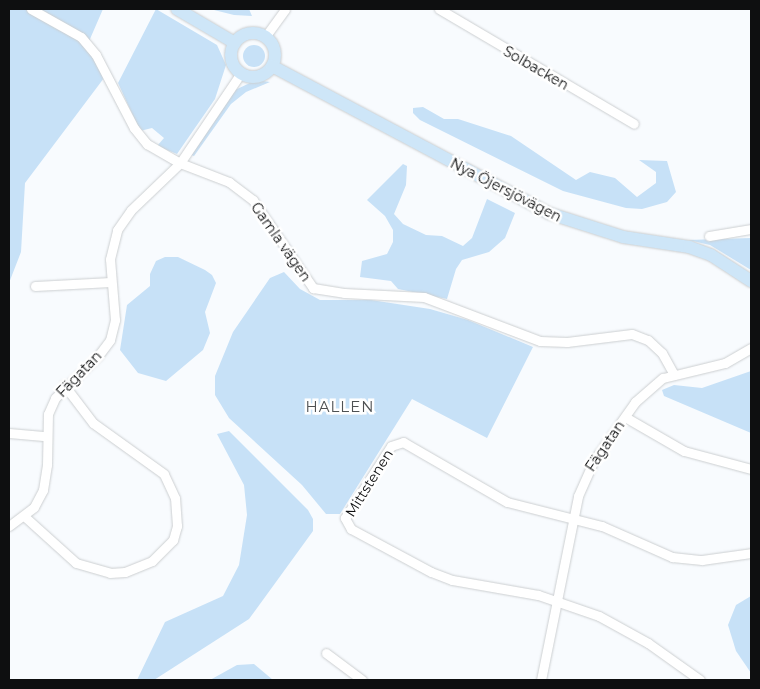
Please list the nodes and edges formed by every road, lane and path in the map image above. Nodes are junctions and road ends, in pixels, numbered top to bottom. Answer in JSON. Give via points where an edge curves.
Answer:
{"nodes":[{"id":1,"x":31,"y":9,"type":"edge"},
{"id":2,"x":177,"y":9,"type":"edge"},
{"id":3,"x":285,"y":9,"type":"edge"},
{"id":4,"x":439,"y":9,"type":"edge"},
{"id":5,"x":265,"y":37,"type":"junction"},
{"id":6,"x":235,"y":42,"type":"junction"},
{"id":7,"x":272,"y":66,"type":"junction"},
{"id":8,"x":241,"y":73,"type":"junction"},
{"id":9,"x":634,"y":124,"type":"dead end"},
{"id":10,"x":180,"y":163,"type":"junction"},
{"id":11,"x":751,"y":229,"type":"edge"},
{"id":12,"x":709,"y":236,"type":"dead end"},
{"id":13,"x":751,"y":281,"type":"edge"},
{"id":14,"x":111,"y":282,"type":"junction"},
{"id":15,"x":35,"y":286,"type":"dead end"},
{"id":16,"x":751,"y":348,"type":"edge"},
{"id":17,"x":674,"y":374,"type":"junction"},
{"id":18,"x":64,"y":386,"type":"junction"},
{"id":19,"x":625,"y":417,"type":"junction"},
{"id":20,"x":9,"y":433,"type":"edge"},
{"id":21,"x":46,"y":436,"type":"junction"},
{"id":22,"x":751,"y":469,"type":"edge"},
{"id":23,"x":24,"y":516,"type":"junction"},
{"id":24,"x":574,"y":519,"type":"junction"},
{"id":25,"x":9,"y":526,"type":"edge"},
{"id":26,"x":751,"y":553,"type":"edge"},
{"id":27,"x":557,"y":601,"type":"junction"},
{"id":28,"x":326,"y":653,"type":"dead end"},
{"id":29,"x":362,"y":680,"type":"edge"},
{"id":30,"x":541,"y":680,"type":"edge"},
{"id":31,"x":700,"y":680,"type":"edge"}],
"edges":[{"from":1,"to":10,"type":"street","name":"Gamla vägen","via":[[81,36],[96,55],[134,128],[147,144]]},
{"from":2,"to":6,"type":"street"},
{"from":3,"to":5,"type":"street"},
{"from":4,"to":9,"type":"street","name":"Solbacken"},
{"from":5,"to":6,"type":"street","via":[[249,34]]},
{"from":5,"to":7,"type":"street","via":[[274,50]]},
{"from":6,"to":8,"type":"street","via":[[232,59]]},
{"from":7,"to":8,"type":"street","via":[[257,76]]},
{"from":7,"to":13,"type":"street","name":"Nya Öjersjövägen","via":[[548,213],[623,237],[689,247],[710,255]]},
{"from":8,"to":10,"type":"street","name":"Fägatan"},
{"from":10,"to":14,"type":"street","name":"Fägatan","via":[[131,210],[117,230],[110,259]]},
{"from":10,"to":17,"type":"street","name":"Gamla vägen","via":[[229,182],[252,200],[313,288],[424,297],[540,341],[567,342],[632,334],[648,340],[662,352]]},
{"from":11,"to":12,"type":"street"},
{"from":14,"to":15,"type":"street"},
{"from":14,"to":18,"type":"street","name":"Fägatan","via":[[116,320],[110,340],[98,356]]},
{"from":16,"to":17,"type":"street","name":"Fägatan","via":[[725,363]]},
{"from":17,"to":19,"type":"street","name":"Fägatan","via":[[647,390]]},
{"from":18,"to":21,"type":"street","name":"Fägatan","via":[[48,414]]},
{"from":18,"to":23,"type":"street","via":[[93,423],[164,474],[175,498],[177,526],[173,540],[152,561],[125,572],[110,573],[76,563]]},
{"from":19,"to":22,"type":"street","via":[[684,451]]},
{"from":19,"to":24,"type":"street","name":"Fägatan","via":[[585,477]]},
{"from":20,"to":21,"type":"street"},
{"from":21,"to":23,"type":"street","name":"Fägatan","via":[[47,465],[43,490],[34,507]]},
{"from":23,"to":25,"type":"street","name":"Fägatan"},
{"from":24,"to":26,"type":"street","via":[[625,534],[662,553],[683,559],[702,560]]},
{"from":24,"to":27,"type":"street","name":"Fägatan"},
{"from":24,"to":27,"type":"street","name":"Mittstenen","via":[[507,502],[403,442],[391,446],[345,518],[351,529],[431,572]]},
{"from":27,"to":30,"type":"street","name":"Fägatan"},
{"from":27,"to":31,"type":"street","via":[[622,627]]},
{"from":28,"to":29,"type":"street"}]}
